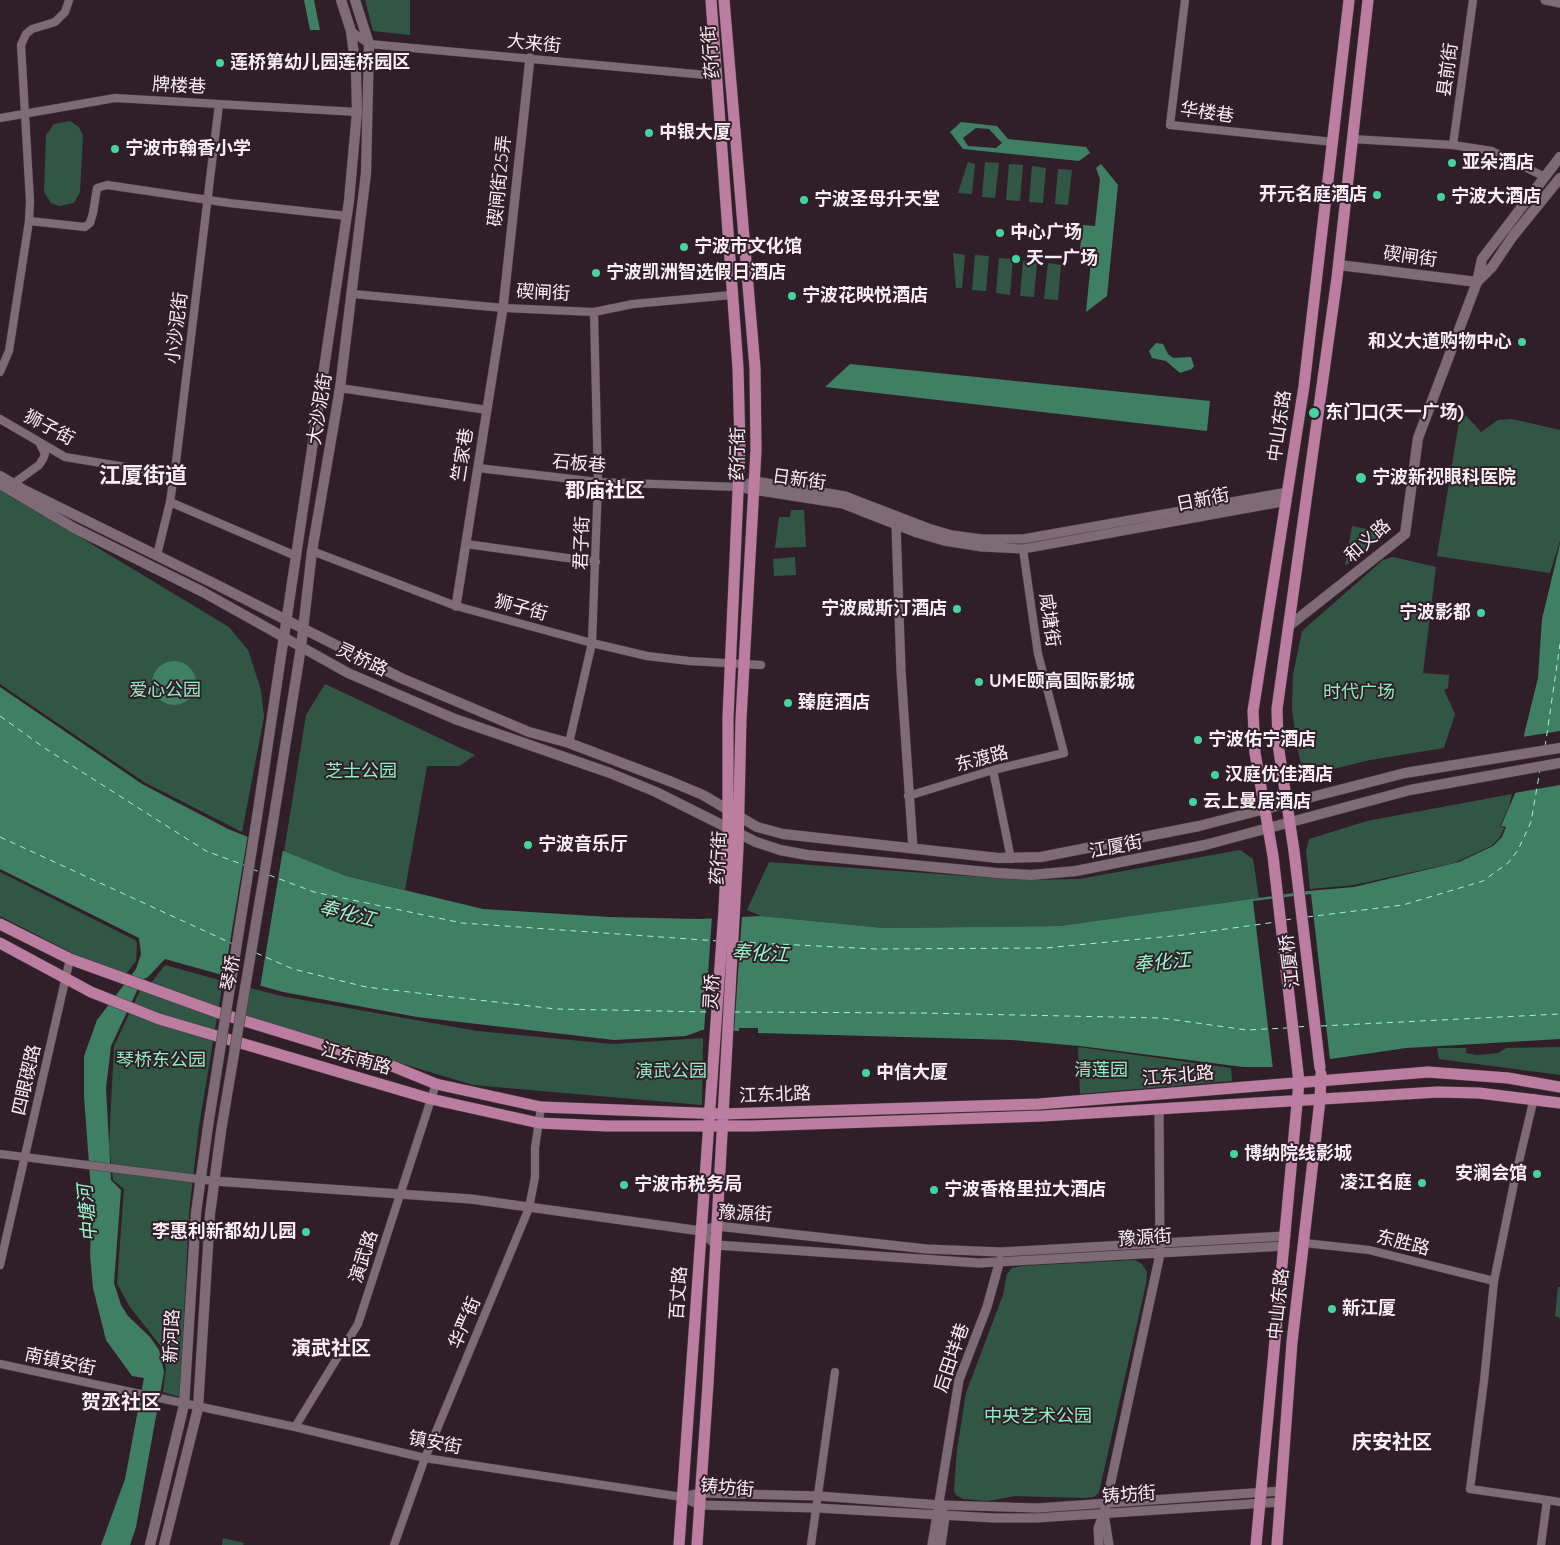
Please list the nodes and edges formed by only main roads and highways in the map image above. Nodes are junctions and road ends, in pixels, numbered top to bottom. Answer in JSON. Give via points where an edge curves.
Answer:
{"nodes":[{"id":1,"x":341,"y":0,"type":"edge"},
{"id":2,"x":355,"y":0,"type":"edge"},
{"id":3,"x":711,"y":0,"type":"edge"},
{"id":4,"x":724,"y":0,"type":"edge"},
{"id":5,"x":1349,"y":0,"type":"edge"},
{"id":6,"x":1368,"y":0,"type":"edge"},
{"id":7,"x":1560,"y":157,"type":"edge"},
{"id":8,"x":1560,"y":178,"type":"edge"},
{"id":9,"x":1339,"y":265,"type":"junction"},
{"id":10,"x":1476,"y":282,"type":"junction"},
{"id":11,"x":0,"y":476,"type":"edge"},
{"id":12,"x":0,"y":484,"type":"edge"},
{"id":13,"x":287,"y":620,"type":"junction"},
{"id":14,"x":1290,"y":625,"type":"junction"},
{"id":15,"x":303,"y":628,"type":"junction"},
{"id":16,"x":284,"y":638,"type":"junction"},
{"id":17,"x":301,"y":647,"type":"junction"},
{"id":18,"x":1560,"y":748,"type":"edge"},
{"id":19,"x":1560,"y":763,"type":"edge"},
{"id":20,"x":1286,"y":804,"type":"junction"},
{"id":21,"x":1264,"y":809,"type":"junction"},
{"id":22,"x":727,"y":810,"type":"junction"},
{"id":23,"x":257,"y":817,"type":"joint"},
{"id":24,"x":738,"y":817,"type":"junction"},
{"id":25,"x":273,"y":822,"type":"joint"},
{"id":26,"x":1290,"y":823,"type":"junction"},
{"id":27,"x":728,"y":828,"type":"junction"},
{"id":28,"x":1268,"y":829,"type":"junction"},
{"id":29,"x":738,"y":833,"type":"junction"},
{"id":30,"x":1294,"y":851,"type":"joint"},
{"id":31,"x":1273,"y":856,"type":"joint"},
{"id":32,"x":729,"y":910,"type":"junction"},
{"id":33,"x":0,"y":924,"type":"edge"},
{"id":34,"x":0,"y":943,"type":"edge"},
{"id":35,"x":721,"y":1045,"type":"junction"},
{"id":36,"x":1320,"y":1068,"type":"joint"},
{"id":37,"x":1298,"y":1076,"type":"junction"},
{"id":38,"x":1322,"y":1080,"type":"junction"},
{"id":39,"x":1560,"y":1086,"type":"edge"},
{"id":40,"x":1320,"y":1100,"type":"junction"},
{"id":41,"x":1297,"y":1101,"type":"junction"},
{"id":42,"x":1560,"y":1103,"type":"edge"},
{"id":43,"x":708,"y":1114,"type":"junction"},
{"id":44,"x":723,"y":1114,"type":"junction"},
{"id":45,"x":208,"y":1126,"type":"joint"},
{"id":46,"x":708,"y":1127,"type":"junction"},
{"id":47,"x":722,"y":1127,"type":"junction"},
{"id":48,"x":221,"y":1131,"type":"joint"},
{"id":49,"x":150,"y":1545,"type":"edge"},
{"id":50,"x":164,"y":1545,"type":"edge"},
{"id":51,"x":679,"y":1545,"type":"edge"},
{"id":52,"x":697,"y":1545,"type":"edge"},
{"id":53,"x":1256,"y":1545,"type":"edge"},
{"id":54,"x":1277,"y":1545,"type":"edge"}],
"edges":[{"from":1,"to":13,"type":"main road","name":"大沙泥街","via":[[351,31],[357,112],[346,216]]},
{"from":2,"to":15,"type":"main road","name":"大沙泥街","via":[[369,44],[366,174],[340,388],[312,551]]},
{"from":3,"to":22,"type":"main road","name":"药行街","via":[[740,411]]},
{"from":4,"to":24,"type":"main road","name":"药行街","via":[[755,368],[755,486]]},
{"from":5,"to":21,"type":"main road","name":"中山东路","via":[[1304,386],[1254,711]]},
{"from":6,"to":9,"type":"main road","name":"中山东路"},
{"from":7,"to":10,"type":"main road","name":"和义路","via":[[1482,260]]},
{"from":8,"to":10,"type":"main road","name":"和义路","via":[[1492,267]]},
{"from":9,"to":10,"type":"main road","name":"碶闸街"},
{"from":9,"to":14,"type":"main road","name":"中山东路"},
{"from":10,"to":14,"type":"main road","name":"和义路","via":[[1418,438],[1405,534]]},
{"from":11,"to":13,"type":"main road","name":"灵桥路"},
{"from":12,"to":16,"type":"main road","name":"灵桥路","via":[[74,528],[203,592]]},
{"from":13,"to":15,"type":"main road","name":"灵桥路"},
{"from":13,"to":16,"type":"main road","name":"大沙泥街"},
{"from":14,"to":20,"type":"main road","name":"中山东路","via":[[1277,709]]},
{"from":15,"to":17,"type":"main road","name":"大沙泥街"},
{"from":15,"to":22,"type":"main road","name":"灵桥路","via":[[457,703],[672,782]]},
{"from":16,"to":17,"type":"main road","name":"灵桥路"},
{"from":16,"to":23,"type":"main road","name":"大沙泥街"},
{"from":17,"to":25,"type":"main road","name":"大沙泥街"},
{"from":17,"to":27,"type":"main road","name":"灵桥路","via":[[348,673],[455,720],[610,773]]},
{"from":18,"to":20,"type":"main road","name":"江厦街","via":[[1405,773]]},
{"from":19,"to":26,"type":"main road","name":"江厦街","via":[[1410,790]]},
{"from":20,"to":21,"type":"main road","name":"江厦街"},
{"from":20,"to":26,"type":"main road","name":"中山东路"},
{"from":21,"to":24,"type":"main road","name":"江厦街","via":[[1098,846],[1011,859],[783,834]]},
{"from":21,"to":28,"type":"main road","name":"中山东路"},
{"from":22,"to":24,"type":"main road","name":"江厦街"},
{"from":22,"to":27,"type":"main road","name":"药行街"},
{"from":23,"to":45,"type":"main road","name":"琴桥","bridge":true},
{"from":24,"to":29,"type":"main road","name":"药行街"},
{"from":25,"to":48,"type":"main road","name":"琴桥","bridge":true},
{"from":26,"to":28,"type":"main road","name":"江厦街"},
{"from":26,"to":30,"type":"main road","name":"中山东路"},
{"from":27,"to":29,"type":"main road","name":"江厦街"},
{"from":27,"to":32,"type":"main road","name":"药行街"},
{"from":28,"to":29,"type":"main road","name":"江厦街","via":[[1114,865],[1031,875],[807,855],[768,847]]},
{"from":28,"to":31,"type":"main road","name":"中山东路"},
{"from":29,"to":32,"type":"main road","name":"药行街"},
{"from":30,"to":36,"type":"main road","name":"江厦桥","bridge":true},
{"from":31,"to":37,"type":"main road","name":"江厦桥"},
{"from":32,"to":35,"type":"main road","name":"灵桥"},
{"from":33,"to":43,"type":"main road","name":"江东南路","via":[[101,971],[392,1066],[436,1084],[541,1107]]},
{"from":34,"to":46,"type":"main road","name":"江东南路","via":[[105,998],[159,1020],[431,1099],[539,1123]]},
{"from":35,"to":43,"type":"main road","name":"百丈路"},
{"from":35,"to":44,"type":"main road","name":"百丈路"},
{"from":36,"to":38,"type":"main road","name":"中山东路"},
{"from":37,"to":38,"type":"main road","name":"江东北路"},
{"from":37,"to":41,"type":"main road","name":"中山东路"},
{"from":37,"to":44,"type":"main road","name":"江东北路","via":[[1164,1096],[1039,1104]]},
{"from":38,"to":39,"type":"main road","name":"江东北路","via":[[1405,1073],[1457,1073]]},
{"from":38,"to":40,"type":"main road","name":"中山东路"},
{"from":40,"to":41,"type":"main road","name":"江东北路"},
{"from":40,"to":42,"type":"main road","name":"江东北路","via":[[1438,1092],[1479,1093]]},
{"from":40,"to":54,"type":"main road","name":"中山东路","via":[[1292,1342]]},
{"from":41,"to":47,"type":"main road","name":"江东北路","via":[[1042,1116]]},
{"from":41,"to":53,"type":"main road","name":"中山东路"},
{"from":43,"to":44,"type":"main road","name":"江东北路"},
{"from":43,"to":46,"type":"main road","name":"百丈路"},
{"from":44,"to":47,"type":"main road","name":"百丈路"},
{"from":45,"to":49,"type":"main road","name":"新河路","via":[[196,1212],[184,1405]]},
{"from":46,"to":47,"type":"main road","name":"江东南路"},
{"from":46,"to":51,"type":"main road","name":"百丈路"},
{"from":47,"to":52,"type":"main road","name":"百丈路"},
{"from":48,"to":50,"type":"main road","name":"新河路","via":[[214,1181],[198,1408]]}]}
